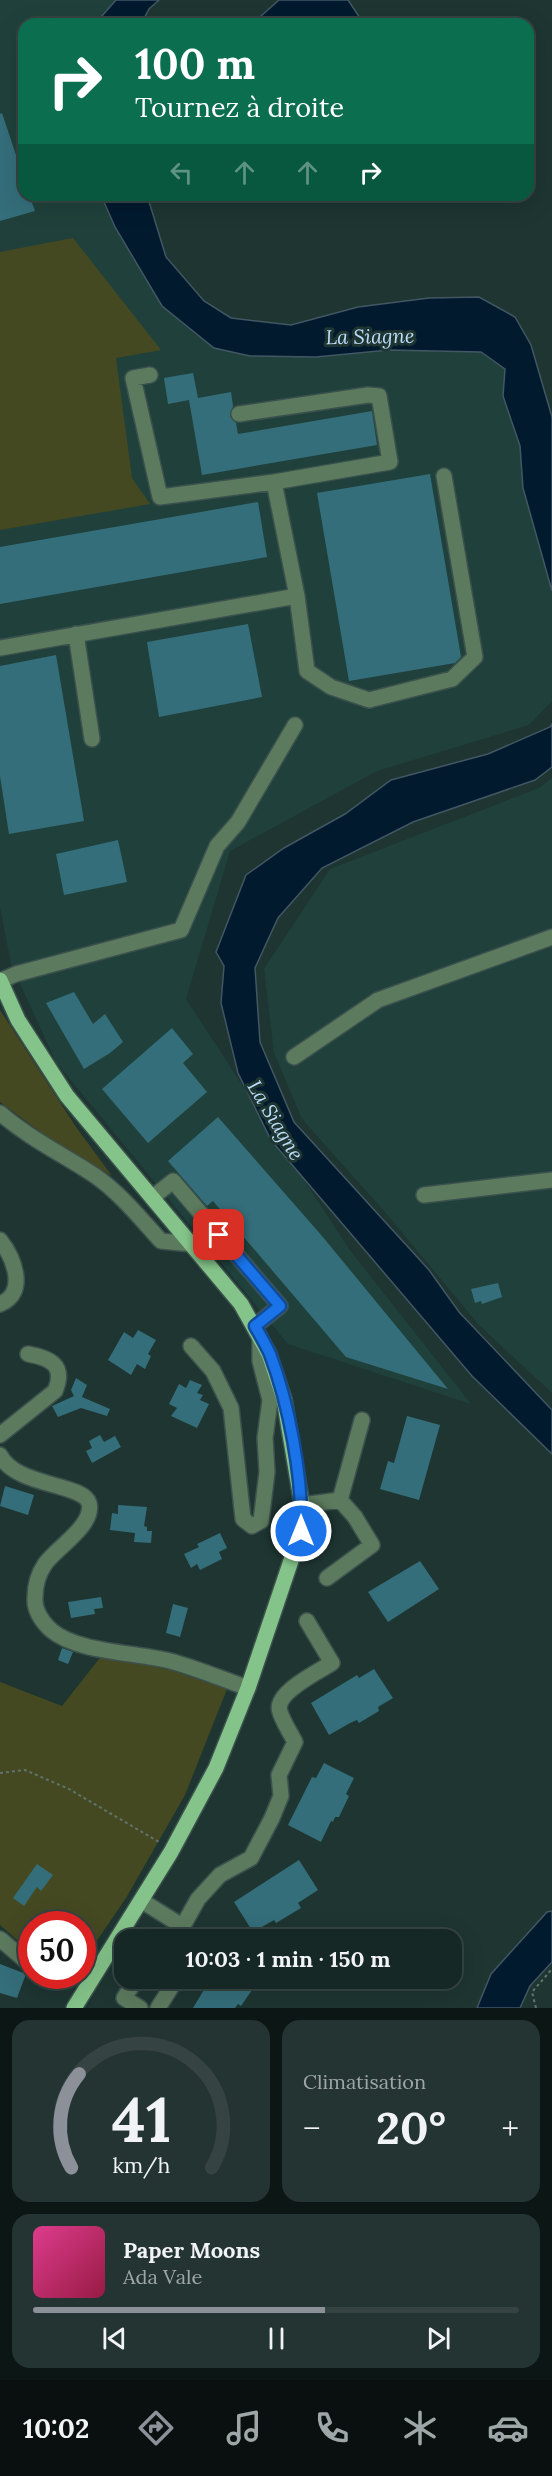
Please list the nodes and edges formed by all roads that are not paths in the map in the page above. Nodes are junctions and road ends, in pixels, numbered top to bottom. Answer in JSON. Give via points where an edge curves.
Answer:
{"nodes":[{"id":1,"x":150,"y":375,"type":"dead end"},
{"id":2,"x":239,"y":414,"type":"dead end"},
{"id":3,"x":444,"y":476,"type":"dead end"},
{"id":4,"x":274,"y":482,"type":"junction"},
{"id":5,"x":297,"y":596,"type":"junction"},
{"id":6,"x":76,"y":634,"type":"junction"},
{"id":7,"x":0,"y":648,"type":"edge"},
{"id":8,"x":295,"y":725,"type":"dead end"},
{"id":9,"x":92,"y":739,"type":"dead end"},
{"id":10,"x":552,"y":937,"type":"edge"},
{"id":11,"x":0,"y":981,"type":"edge"},
{"id":12,"x":294,"y":1057,"type":"dead end"},
{"id":13,"x":0,"y":1113,"type":"edge"},
{"id":14,"x":552,"y":1180,"type":"edge"},
{"id":15,"x":424,"y":1195,"type":"dead end"},
{"id":16,"x":153,"y":1197,"type":"junction"},
{"id":17,"x":0,"y":1240,"type":"edge"},
{"id":18,"x":191,"y":1244,"type":"junction"},
{"id":19,"x":0,"y":1304,"type":"edge"},
{"id":20,"x":258,"y":1331,"type":"junction"},
{"id":21,"x":191,"y":1346,"type":"dead end"},
{"id":22,"x":28,"y":1354,"type":"dead end"},
{"id":23,"x":362,"y":1420,"type":"dead end"},
{"id":24,"x":0,"y":1435,"type":"edge"},
{"id":25,"x":0,"y":1455,"type":"edge"},
{"id":26,"x":340,"y":1500,"type":"junction"},
{"id":27,"x":302,"y":1505,"type":"junction"},
{"id":28,"x":327,"y":1578,"type":"dead end"},
{"id":29,"x":307,"y":1621,"type":"dead end"},
{"id":30,"x":248,"y":1688,"type":"junction"},
{"id":31,"x":142,"y":1901,"type":"junction"},
{"id":32,"x":174,"y":1929,"type":"edge"},
{"id":33,"x":181,"y":1929,"type":"edge"},
{"id":34,"x":0,"y":1939,"type":"edge"},
{"id":35,"x":18,"y":1954,"type":"edge"},
{"id":36,"x":130,"y":1989,"type":"edge"},
{"id":37,"x":170,"y":1989,"type":"edge"},
{"id":38,"x":74,"y":2008,"type":"edge"},
{"id":39,"x":140,"y":2008,"type":"edge"},
{"id":40,"x":158,"y":2008,"type":"edge"}],
"edges":[{"from":1,"to":4,"type":"street","via":[[133,378],[160,497]]},
{"from":2,"to":4,"type":"street","via":[[380,396],[390,462]]},
{"from":3,"to":5,"type":"street","via":[[475,657],[452,680],[369,700],[331,687],[308,671]]},
{"from":4,"to":5,"type":"street"},
{"from":5,"to":6,"type":"street"},
{"from":6,"to":7,"type":"street"},
{"from":6,"to":9,"type":"street"},
{"from":8,"to":11,"type":"street","via":[[237,822],[217,846],[181,930]]},
{"from":10,"to":12,"type":"street","via":[[378,1000]]},
{"from":11,"to":16,"type":"main road","via":[[18,1020],[67,1096]]},
{"from":13,"to":18,"type":"street","via":[[21,1132],[95,1176],[161,1240]]},
{"from":14,"to":15,"type":"street"},
{"from":16,"to":18,"type":"main road"},
{"from":16,"to":20,"type":"street","via":[[173,1181],[280,1306]]},
{"from":17,"to":19,"type":"street","via":[[9,1252],[18,1280],[14,1294]]},
{"from":18,"to":20,"type":"main road","via":[[241,1304]]},
{"from":20,"to":21,"type":"street","via":[[260,1361],[270,1400],[261,1521],[252,1526],[243,1519],[231,1408],[213,1371]]},
{"from":20,"to":27,"type":"main road","via":[[284,1399]]},
{"from":22,"to":24,"type":"street","via":[[54,1363],[59,1382],[55,1391]]},
{"from":23,"to":26,"type":"street"},
{"from":25,"to":30,"type":"street","via":[[13,1471],[46,1485],[76,1491],[89,1504],[87,1520],[38,1577],[34,1605],[51,1630],[83,1645],[170,1661]]},
{"from":26,"to":27,"type":"street"},
{"from":26,"to":28,"type":"street","via":[[372,1545]]},
{"from":27,"to":30,"type":"main road","via":[[301,1531],[288,1576]]},
{"from":29,"to":33,"type":"street","via":[[332,1662],[279,1701],[279,1711],[294,1742],[279,1775],[280,1796],[272,1818],[251,1857],[220,1875],[198,1899]]},
{"from":30,"to":31,"type":"main road","via":[[216,1768]]},
{"from":31,"to":32,"type":"street"},
{"from":31,"to":38,"type":"main road"},
{"from":34,"to":35,"type":"street"},
{"from":36,"to":39,"type":"street","via":[[124,1998]]},
{"from":37,"to":40,"type":"street"}]}
